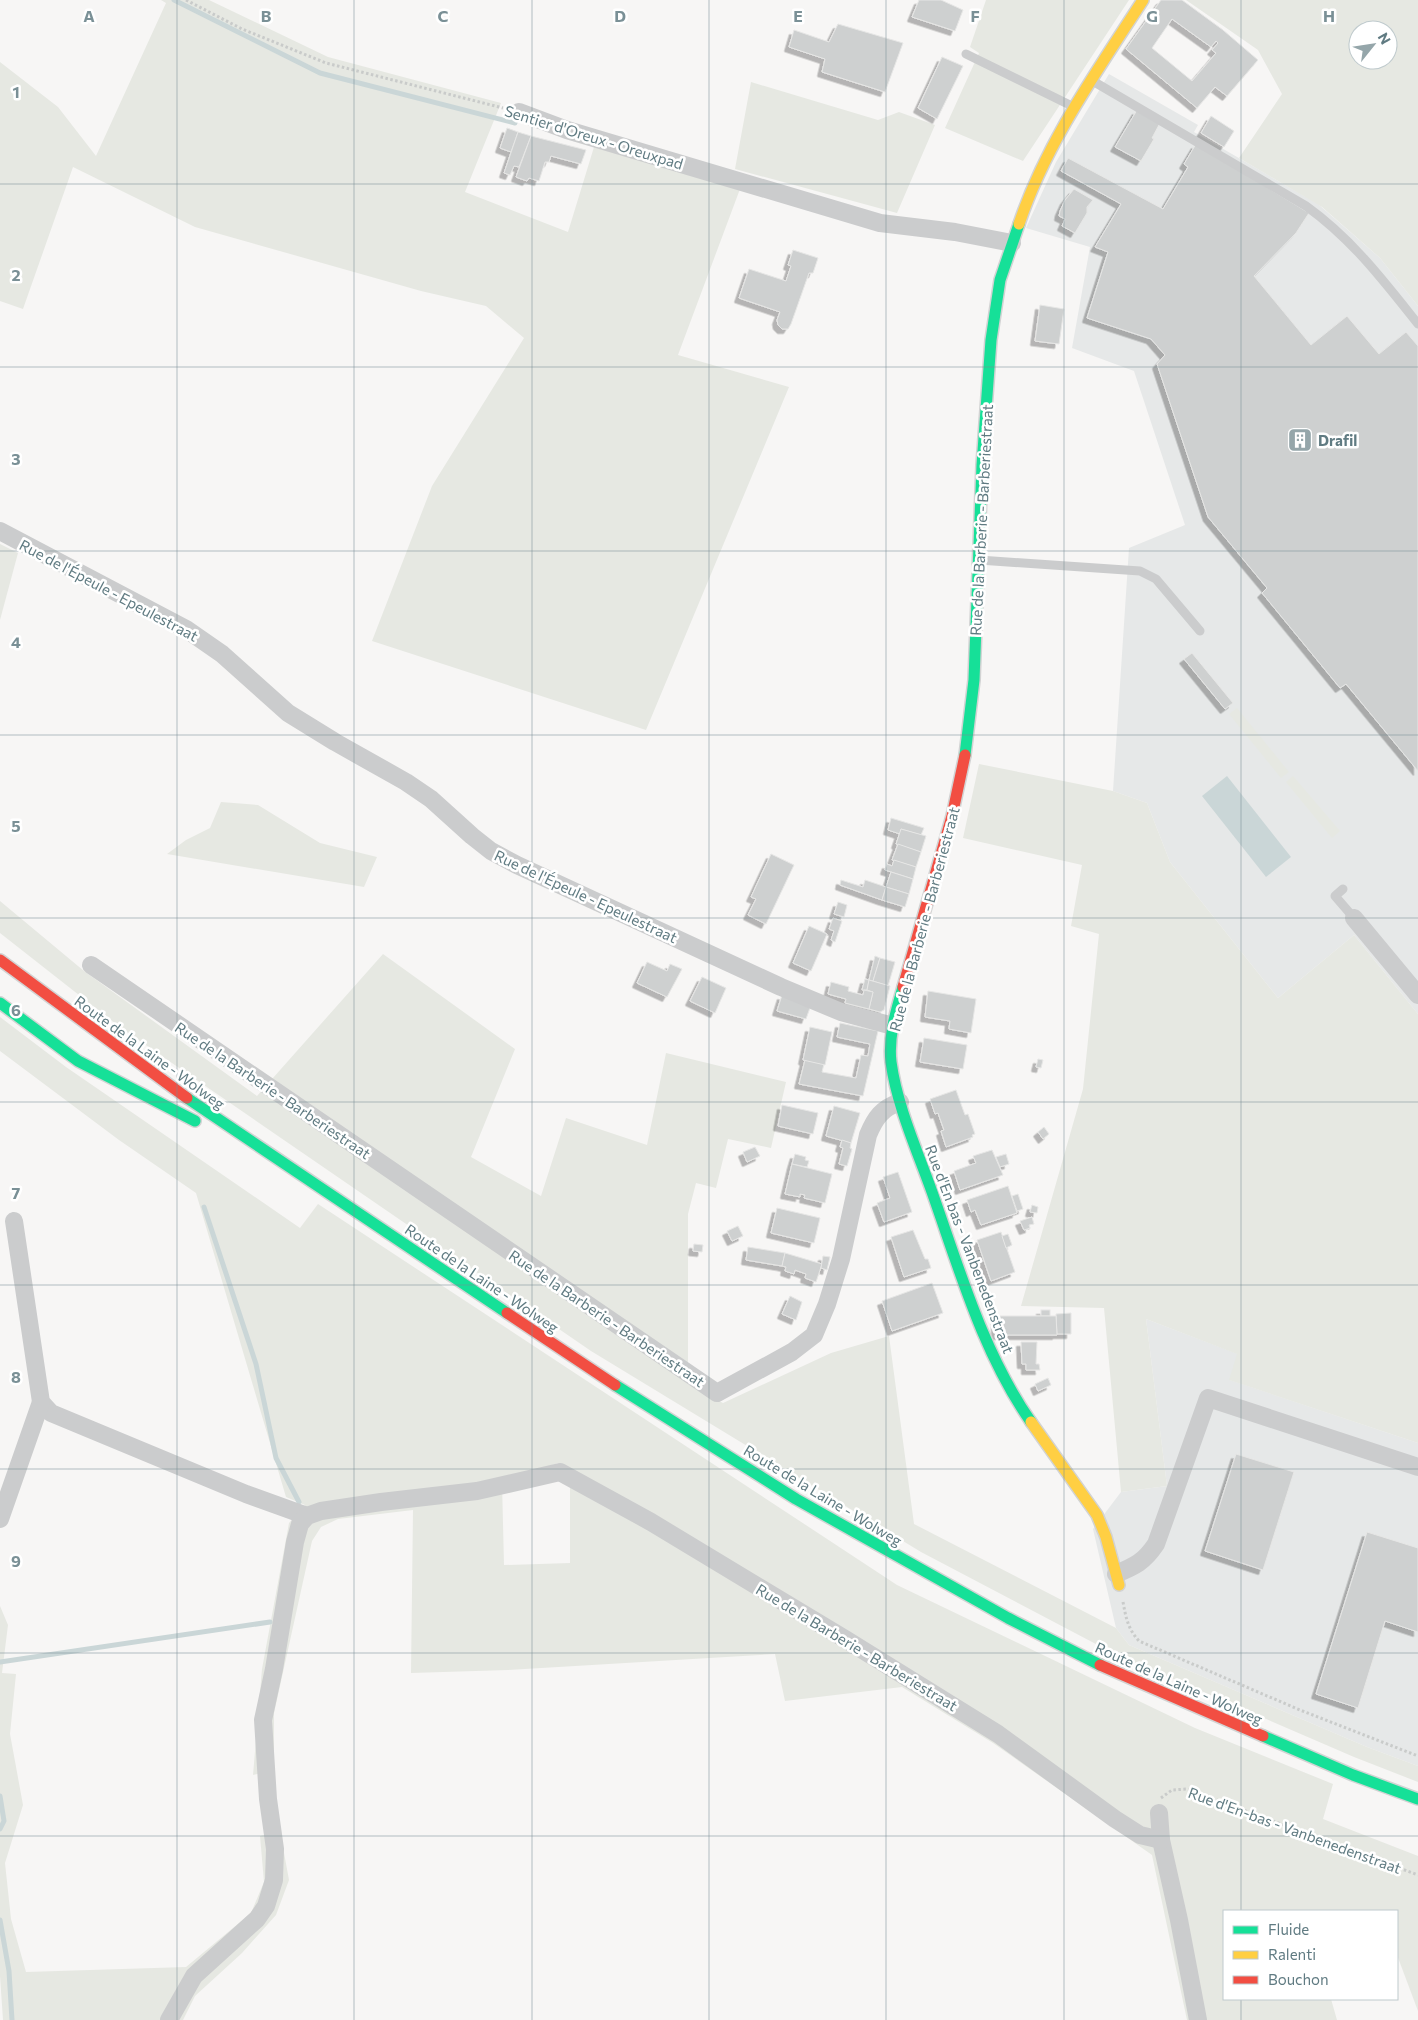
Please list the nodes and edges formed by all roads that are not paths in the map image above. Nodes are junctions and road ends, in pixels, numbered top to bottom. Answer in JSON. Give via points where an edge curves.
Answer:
{"nodes":[{"id":1,"x":1143,"y":0,"type":"edge"},
{"id":2,"x":966,"y":54,"type":"dead end"},
{"id":3,"x":1091,"y":80,"type":"junction"},
{"id":4,"x":1075,"y":108,"type":"junction"},
{"id":5,"x":519,"y":112,"type":"road end"},
{"id":6,"x":1012,"y":243,"type":"junction"},
{"id":7,"x":1418,"y":324,"type":"edge"},
{"id":8,"x":0,"y":532,"type":"edge"},
{"id":9,"x":978,"y":560,"type":"junction"},
{"id":10,"x":1200,"y":631,"type":"dead end"},
{"id":11,"x":1343,"y":889,"type":"dead end"},
{"id":12,"x":1354,"y":918,"type":"joint"},
{"id":13,"x":0,"y":960,"type":"edge"},
{"id":14,"x":91,"y":965,"type":"dead end"},
{"id":15,"x":1418,"y":995,"type":"edge"},
{"id":16,"x":0,"y":1003,"type":"edge"},
{"id":17,"x":893,"y":1026,"type":"junction"},
{"id":18,"x":900,"y":1102,"type":"junction"},
{"id":19,"x":311,"y":1181,"type":"junction"},
{"id":20,"x":14,"y":1221,"type":"dead end"},
{"id":21,"x":42,"y":1402,"type":"junction"},
{"id":22,"x":1418,"y":1467,"type":"edge"},
{"id":23,"x":306,"y":1516,"type":"junction"},
{"id":24,"x":0,"y":1519,"type":"edge"},
{"id":25,"x":1117,"y":1579,"type":"joint"},
{"id":26,"x":1353,"y":1775,"type":"junction"},
{"id":27,"x":1418,"y":1798,"type":"edge"},
{"id":28,"x":1402,"y":1805,"type":"dead end"},
{"id":29,"x":1159,"y":1813,"type":"road end"},
{"id":30,"x":1161,"y":1840,"type":"junction"},
{"id":31,"x":169,"y":2020,"type":"edge"},
{"id":32,"x":1198,"y":2020,"type":"edge"}],
"edges":[{"from":1,"to":3,"type":"main road","name":"Rue de la Barberie - Barberiestraat"},
{"from":2,"to":4,"type":"lane"},
{"from":3,"to":4,"type":"main road","name":"Rue de la Barberie - Barberiestraat"},
{"from":3,"to":7,"type":"lane","via":[[1320,216],[1357,250]]},
{"from":4,"to":6,"type":"main road","name":"Rue de la Barberie - Barberiestraat","via":[[1029,193]]},
{"from":5,"to":6,"type":"street","name":"Sentier d'Oreux - Oreuxpad","via":[[567,130],[880,223]]},
{"from":6,"to":9,"type":"main road","name":"Rue de la Barberie - Barberiestraat","via":[[1000,280],[990,340]]},
{"from":8,"to":17,"type":"street","name":"Rue de l'Épeule - Epeulestraat","via":[[186,629],[222,654],[288,713],[406,782],[431,799],[491,851],[780,986],[841,1012]]},
{"from":9,"to":10,"type":"lane","via":[[1140,571],[1156,579]]},
{"from":9,"to":17,"type":"main road","name":"Rue de la Barberie - Barberiestraat","via":[[974,680],[967,747],[952,816]]},
{"from":11,"to":12,"type":"lane","via":[[1335,896]]},
{"from":12,"to":15,"type":"street"},
{"from":13,"to":19,"type":"main road","name":"Route de la Laine - Wolweg","via":[[165,1083]]},
{"from":14,"to":18,"type":"street","name":"Rue de la Barberie - Barberiestraat","via":[[717,1393],[792,1352],[814,1335],[840,1259],[868,1135],[882,1111]]},
{"from":16,"to":19,"type":"main road","name":"Route de la Laine - Wolweg","via":[[78,1061]]},
{"from":17,"to":18,"type":"main road","name":"Rue de la Barberie - Barberiestraat","via":[[891,1062]]},
{"from":18,"to":25,"type":"main road","name":"Rue d'En bas - Vanbenedenstraat","via":[[976,1318],[993,1356],[1018,1403],[1097,1515]]},
{"from":19,"to":26,"type":"main road","name":"Route de la Laine - Wolweg","via":[[585,1366],[796,1499],[1008,1618],[1098,1664]]},
{"from":20,"to":21,"type":"street"},
{"from":21,"to":23,"type":"street","via":[[51,1413]]},
{"from":21,"to":24,"type":"street"},
{"from":22,"to":25,"type":"street","via":[[1208,1398],[1156,1544],[1139,1564]]},
{"from":23,"to":30,"type":"street","name":"Rue de la Barberie - Barberiestraat","via":[[381,1502],[477,1491],[560,1472],[651,1522],[998,1734],[1140,1835]]},
{"from":23,"to":31,"type":"street","via":[[295,1542],[263,1720],[275,1849],[274,1880],[266,1906],[257,1919],[194,1976]]},
{"from":26,"to":27,"type":"main road","name":"Route de la Laine - Wolweg"},
{"from":26,"to":28,"type":"main road","name":"Route de la Laine - Wolweg"},
{"from":29,"to":30,"type":"street"},
{"from":30,"to":32,"type":"street"}]}
